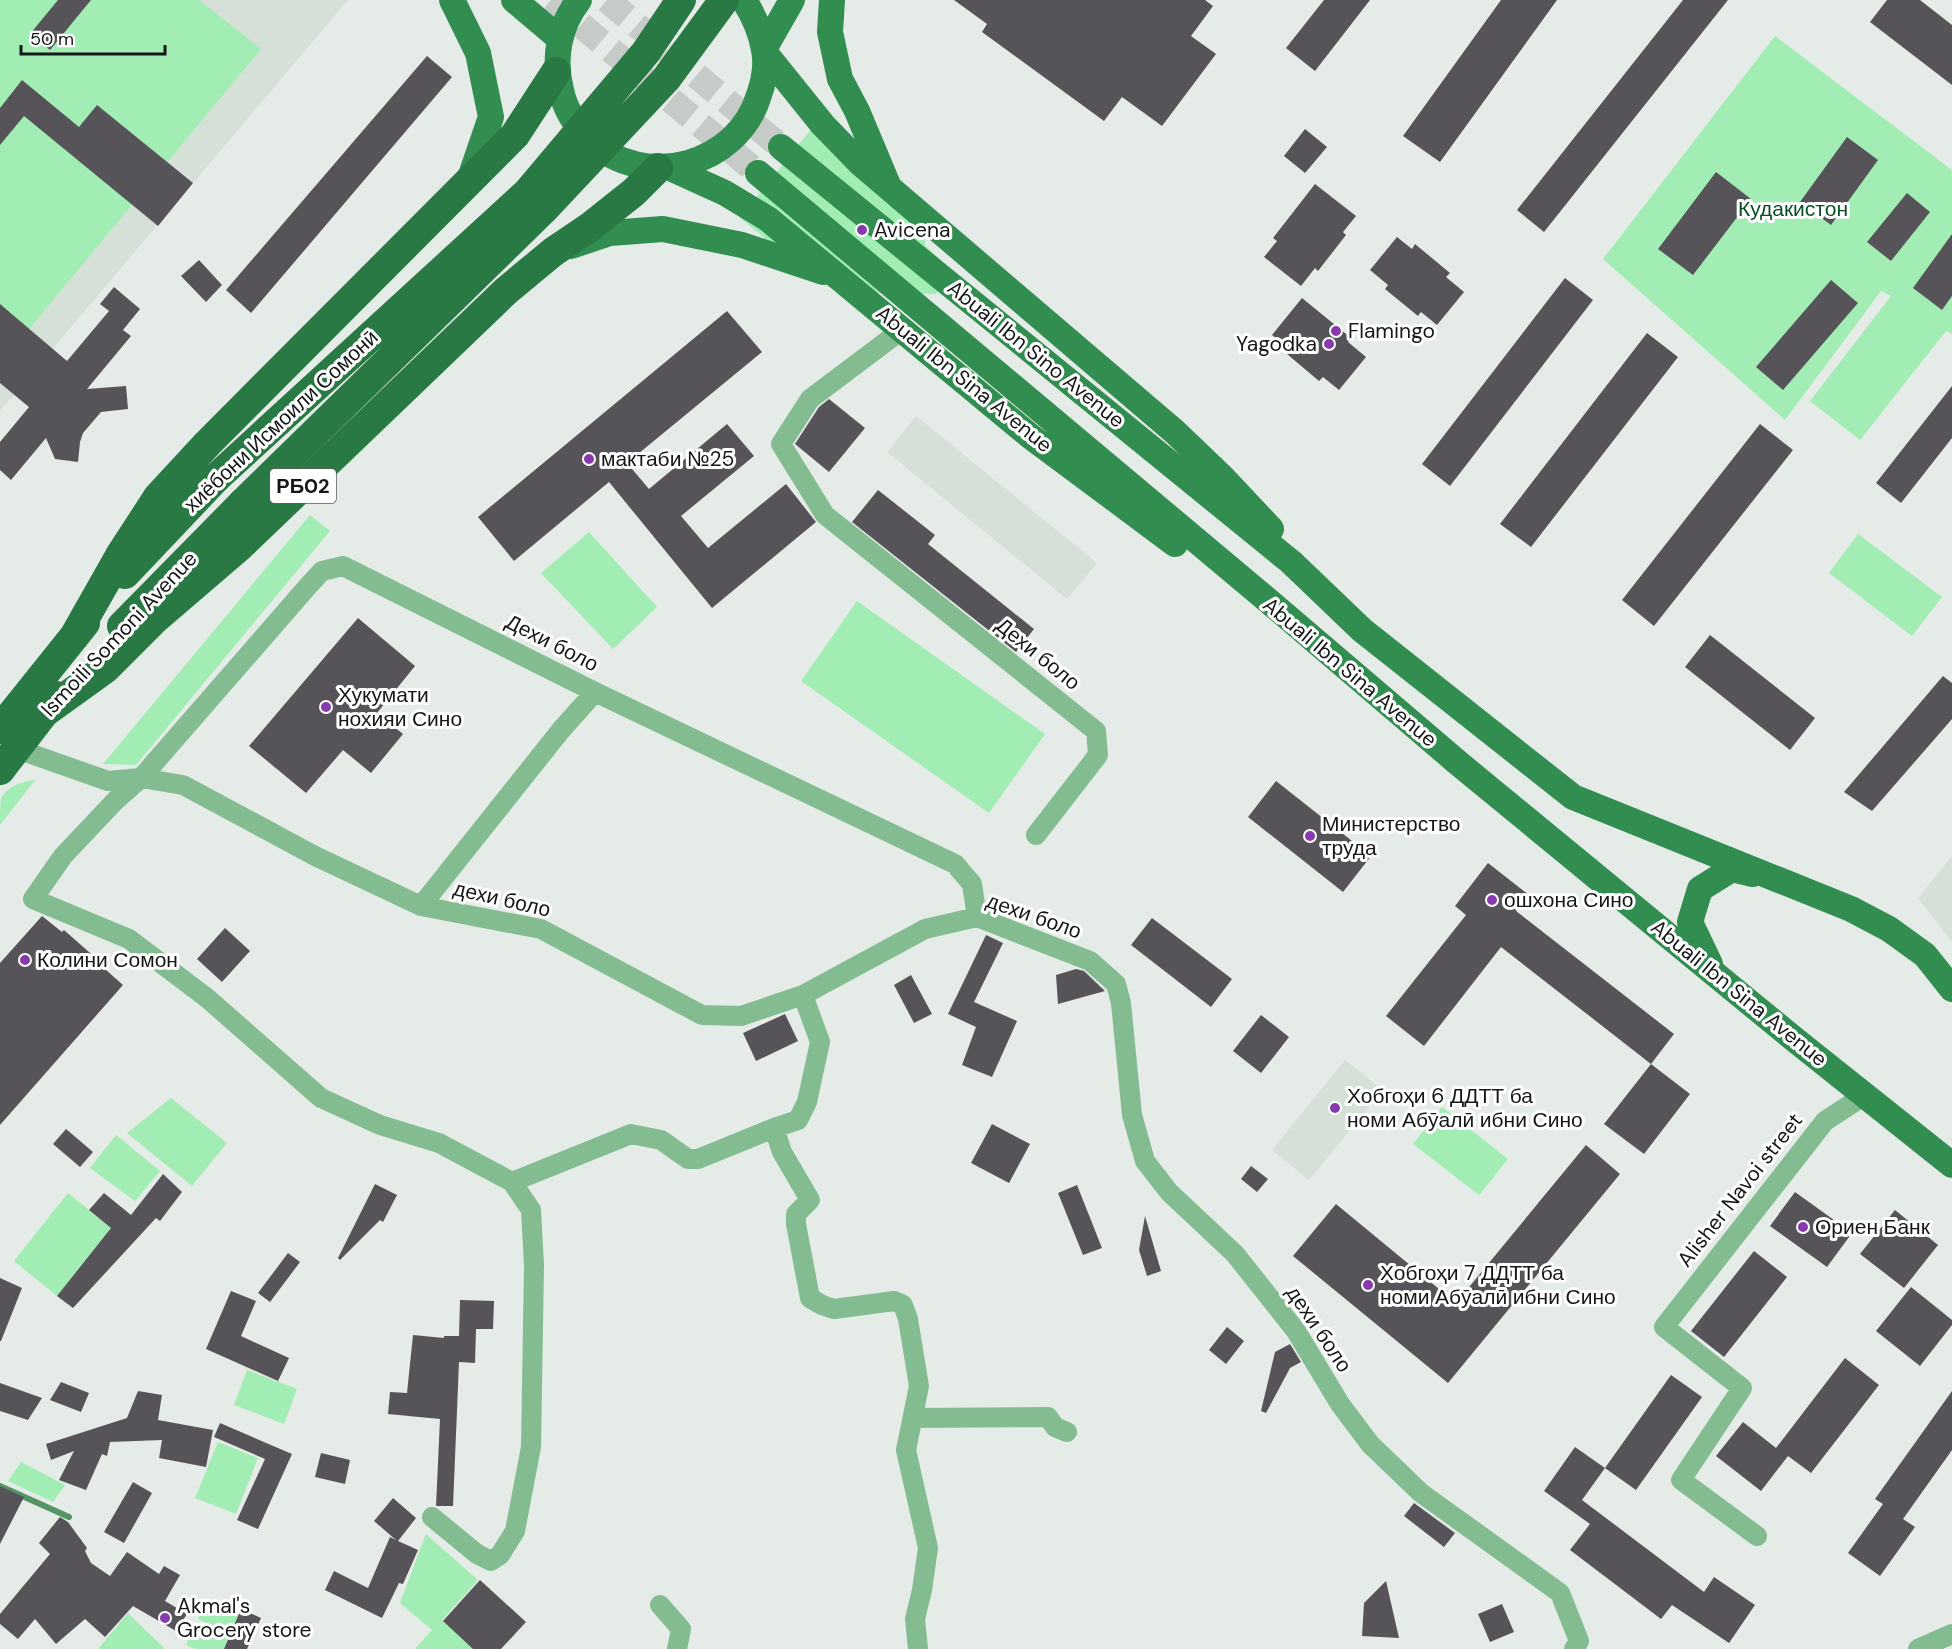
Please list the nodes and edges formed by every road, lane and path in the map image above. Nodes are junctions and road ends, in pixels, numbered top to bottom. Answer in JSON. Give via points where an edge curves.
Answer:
{"nodes":[{"id":1,"x":452,"y":0,"type":"edge"},
{"id":2,"x":514,"y":0,"type":"edge"},
{"id":3,"x":579,"y":0,"type":"edge"},
{"id":4,"x":681,"y":0,"type":"edge"},
{"id":5,"x":724,"y":0,"type":"edge"},
{"id":6,"x":744,"y":0,"type":"edge"},
{"id":7,"x":792,"y":0,"type":"edge"},
{"id":8,"x":832,"y":0,"type":"edge"},
{"id":9,"x":559,"y":38,"type":"junction"},
{"id":10,"x":765,"y":51,"type":"junction"},
{"id":11,"x":556,"y":72,"type":"junction"},
{"id":12,"x":781,"y":147,"type":"tunnel mouth"},
{"id":13,"x":664,"y":168,"type":"junction"},
{"id":14,"x":758,"y":173,"type":"tunnel mouth"},
{"id":15,"x":468,"y":184,"type":"junction"},
{"id":16,"x":891,"y":190,"type":"junction"},
{"id":17,"x":553,"y":252,"type":"junction"},
{"id":18,"x":837,"y":276,"type":"junction"},
{"id":19,"x":903,"y":329,"type":"junction"},
{"id":20,"x":243,"y":503,"type":"joint"},
{"id":21,"x":1291,"y":562,"type":"junction"},
{"id":22,"x":1265,"y":598,"type":"junction"},
{"id":23,"x":74,"y":637,"type":"junction"},
{"id":24,"x":595,"y":692,"type":"junction"},
{"id":25,"x":45,"y":712,"type":"junction"},
{"id":26,"x":6,"y":749,"type":"edge"},
{"id":27,"x":141,"y":778,"type":"junction"},
{"id":28,"x":1036,"y":835,"type":"dead end"},
{"id":29,"x":1768,"y":877,"type":"junction"},
{"id":30,"x":421,"y":906,"type":"junction"},
{"id":31,"x":977,"y":917,"type":"junction"},
{"id":32,"x":1713,"y":971,"type":"junction"},
{"id":33,"x":1952,"y":989,"type":"edge"},
{"id":34,"x":803,"y":995,"type":"junction"},
{"id":35,"x":1865,"y":1095,"type":"junction"},
{"id":36,"x":774,"y":1128,"type":"junction"},
{"id":37,"x":1952,"y":1165,"type":"edge"},
{"id":38,"x":512,"y":1182,"type":"junction"},
{"id":39,"x":913,"y":1418,"type":"junction"},
{"id":40,"x":1067,"y":1432,"type":"dead end"},
{"id":41,"x":432,"y":1517,"type":"dead end"},
{"id":42,"x":1757,"y":1536,"type":"dead end"},
{"id":43,"x":660,"y":1605,"type":"dead end"},
{"id":44,"x":1952,"y":1635,"type":"edge"},
{"id":45,"x":677,"y":1649,"type":"edge"},
{"id":46,"x":918,"y":1649,"type":"edge"},
{"id":47,"x":1574,"y":1649,"type":"edge"},
{"id":48,"x":1918,"y":1649,"type":"edge"}],
"edges":[{"from":1,"to":15,"type":"main road","via":[[478,53],[490,117]]},
{"from":2,"to":9,"type":"main road"},
{"from":3,"to":9,"type":"main road"},
{"from":4,"to":23,"type":"highway","name":"хиёбони Исмоили Сомонӣ","bridge":true,"via":[[646,52],[528,192],[216,478],[127,571]]},
{"from":5,"to":20,"type":"highway","name":"хиёбони Исмоили Сомонӣ","bridge":true,"via":[[666,79],[545,208]]},
{"from":6,"to":10,"type":"main road","via":[[758,23]]},
{"from":7,"to":10,"type":"main road"},
{"from":8,"to":16,"type":"main road","via":[[830,32],[840,79]]},
{"from":9,"to":11,"type":"main road"},
{"from":10,"to":13,"type":"main road","via":[[764,81],[756,107],[741,130],[721,149],[696,162]]},
{"from":10,"to":16,"type":"main road","name":"Abuali Ibn Sina Avenue","via":[[823,125]]},
{"from":11,"to":13,"type":"main road","via":[[563,102],[578,129],[600,150],[627,163]]},
{"from":11,"to":15,"type":"highway","via":[[515,135]]},
{"from":12,"to":21,"type":"main road","name":"Abuali Ibn Sino Avenue"},
{"from":13,"to":17,"type":"highway","number":"РБ02"},
{"from":13,"to":18,"type":"main road","name":"Abuali Ibn Sina Avenue","via":[[724,193],[768,219]]},
{"from":14,"to":22,"type":"main road","name":"Abuali Ibn Sino Avenue"},
{"from":15,"to":23,"type":"highway","via":[[158,497]]},
{"from":16,"to":21,"type":"main road","name":"Abuali Ibn Sina Avenue","via":[[1175,432],[1268,524]]},
{"from":17,"to":18,"type":"main road","via":[[610,233],[663,229],[741,245]]},
{"from":17,"to":25,"type":"highway","number":"РБ02","via":[[506,291],[241,545],[156,618],[106,668]]},
{"from":18,"to":19,"type":"main road","name":"Abuali Ibn Sina Avenue"},
{"from":19,"to":22,"type":"main road","name":"Abuali Ibn Sina Avenue","via":[[1030,436],[1199,561]]},
{"from":19,"to":28,"type":"street","name":"Дехи боло","via":[[810,399],[781,444],[825,515],[1096,731],[1098,755]]},
{"from":20,"to":25,"type":"highway","name":"Ismoili Somoni Avenue","number":"РБ02","via":[[144,602]]},
{"from":21,"to":29,"type":"main road","name":"Abuali Ibn Sina Avenue","via":[[1362,630],[1573,797]]},
{"from":22,"to":32,"type":"main road","name":"Abuali Ibn Sina Avenue"},
{"from":23,"to":26,"type":"highway","name":"хиёбони Исмоили Сомонӣ"},
{"from":24,"to":27,"type":"street","name":"Дехи боло","via":[[343,566],[322,571]]},
{"from":24,"to":30,"type":"street"},
{"from":24,"to":31,"type":"street","name":"Дехи боло","via":[[955,864],[972,884]]},
{"from":25,"to":26,"type":"highway","name":"Ismoili Somoni Avenue","number":"РБ02"},
{"from":26,"to":27,"type":"street","name":"дехи боло","via":[[108,781]]},
{"from":27,"to":30,"type":"street","name":"дехи боло","via":[[183,785],[315,856]]},
{"from":27,"to":38,"type":"street","name":"Дехи боло","via":[[63,856],[33,899],[129,939],[207,998],[321,1098],[380,1125],[439,1143]]},
{"from":29,"to":32,"type":"main road","via":[[1732,869],[1700,889],[1690,922]]},
{"from":29,"to":33,"type":"main road","name":"Abuali Ibn Sina Avenue","via":[[1851,909],[1889,929],[1925,955]]},
{"from":30,"to":34,"type":"street","name":"дехи боло","via":[[541,928],[702,1015],[741,1016]]},
{"from":31,"to":34,"type":"street","name":"дехи боло","via":[[925,929]]},
{"from":31,"to":47,"type":"street","name":"дехи боло","via":[[1090,961],[1116,984],[1132,1115],[1146,1161],[1168,1192],[1242,1263],[1296,1331],[1340,1404],[1370,1444],[1421,1493],[1560,1593],[1579,1641]]},
{"from":32,"to":35,"type":"main road","name":"Abuali Ibn Sina Avenue"},
{"from":34,"to":36,"type":"street","via":[[820,1042],[807,1102],[798,1120]]},
{"from":35,"to":37,"type":"main road","name":"Abuali Ibn Sina Avenue"},
{"from":35,"to":42,"type":"street","name":"Alisher Navoi street","via":[[1825,1121],[1664,1327],[1742,1388],[1681,1480]]},
{"from":36,"to":38,"type":"street","via":[[698,1159],[687,1159],[661,1140],[631,1134]]},
{"from":36,"to":39,"type":"street","via":[[782,1152],[810,1200],[796,1214],[795,1224],[810,1298],[834,1309],[894,1301],[903,1305],[919,1386]]},
{"from":38,"to":41,"type":"street","via":[[531,1209],[534,1265],[531,1447],[515,1531],[501,1555],[491,1560],[477,1554]]},
{"from":39,"to":40,"type":"street","via":[[1048,1417],[1055,1427]]},
{"from":39,"to":46,"type":"street","via":[[906,1450],[928,1548],[915,1619]]},
{"from":43,"to":45,"type":"street","via":[[681,1629]]},
{"from":44,"to":48,"type":"street"}]}
